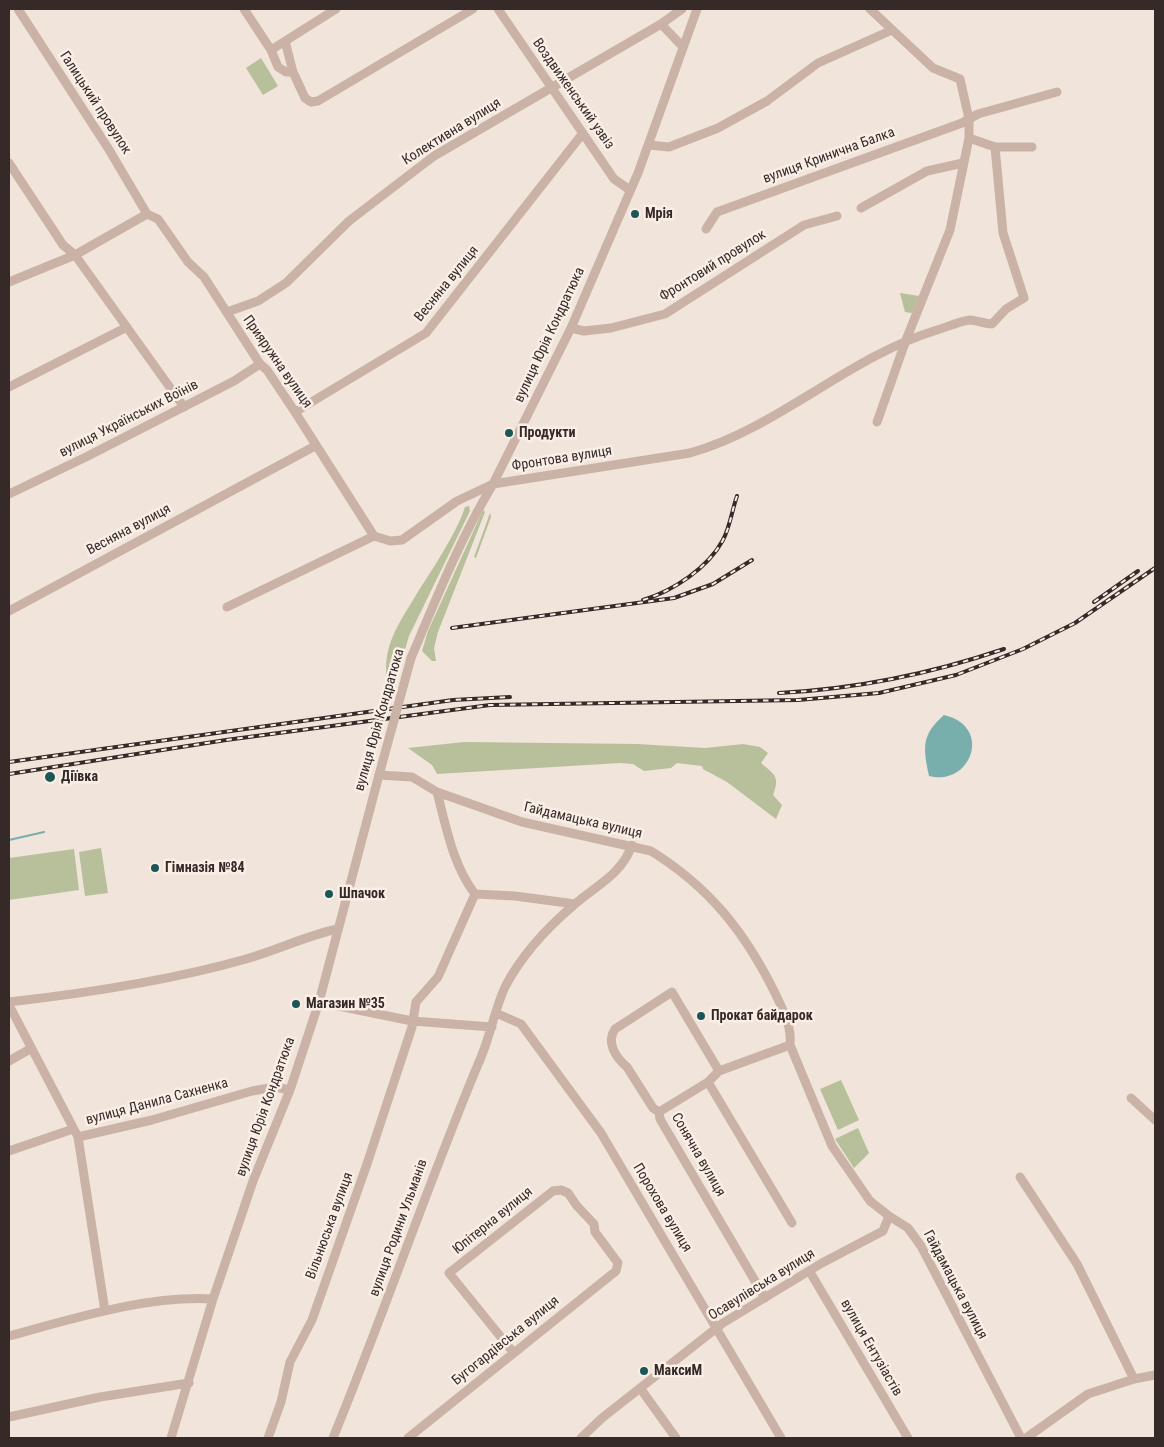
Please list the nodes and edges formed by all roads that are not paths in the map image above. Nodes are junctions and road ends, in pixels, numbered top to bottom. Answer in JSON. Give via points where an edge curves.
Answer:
{"nodes":[{"id":1,"x":18,"y":9,"type":"edge"},
{"id":2,"x":244,"y":9,"type":"edge"},
{"id":3,"x":333,"y":9,"type":"edge"},
{"id":4,"x":473,"y":9,"type":"edge"},
{"id":5,"x":682,"y":9,"type":"edge"},
{"id":6,"x":697,"y":9,"type":"edge"},
{"id":7,"x":870,"y":9,"type":"edge"},
{"id":8,"x":502,"y":10,"type":"edge"},
{"id":9,"x":661,"y":24,"type":"junction"},
{"id":10,"x":892,"y":30,"type":"junction"},
{"id":11,"x":285,"y":41,"type":"junction"},
{"id":12,"x":683,"y":47,"type":"junction"},
{"id":13,"x":271,"y":50,"type":"junction"},
{"id":14,"x":293,"y":72,"type":"junction"},
{"id":15,"x":552,"y":89,"type":"junction"},
{"id":16,"x":1057,"y":92,"type":"dead end"},
{"id":17,"x":969,"y":119,"type":"junction"},
{"id":18,"x":583,"y":133,"type":"junction"},
{"id":19,"x":969,"y":138,"type":"junction"},
{"id":20,"x":649,"y":145,"type":"junction"},
{"id":21,"x":995,"y":146,"type":"junction"},
{"id":22,"x":1032,"y":147,"type":"dead end"},
{"id":23,"x":9,"y":163,"type":"edge"},
{"id":24,"x":963,"y":163,"type":"junction"},
{"id":25,"x":630,"y":190,"type":"junction"},
{"id":26,"x":861,"y":208,"type":"dead end"},
{"id":27,"x":147,"y":214,"type":"junction"},
{"id":28,"x":837,"y":216,"type":"dead end"},
{"id":29,"x":706,"y":229,"type":"dead end"},
{"id":30,"x":75,"y":255,"type":"junction"},
{"id":31,"x":9,"y":282,"type":"edge"},
{"id":32,"x":227,"y":312,"type":"junction"},
{"id":33,"x":127,"y":327,"type":"junction"},
{"id":34,"x":571,"y":328,"type":"junction"},
{"id":35,"x":906,"y":340,"type":"junction"},
{"id":36,"x":260,"y":364,"type":"junction"},
{"id":37,"x":9,"y":387,"type":"edge"},
{"id":38,"x":184,"y":407,"type":"junction"},
{"id":39,"x":295,"y":412,"type":"junction"},
{"id":40,"x":877,"y":422,"type":"dead end"},
{"id":41,"x":315,"y":446,"type":"junction"},
{"id":42,"x":493,"y":484,"type":"junction"},
{"id":43,"x":9,"y":494,"type":"edge"},
{"id":44,"x":374,"y":536,"type":"junction"},
{"id":45,"x":227,"y":607,"type":"dead end"},
{"id":46,"x":9,"y":611,"type":"edge"},
{"id":47,"x":379,"y":775,"type":"junction"},
{"id":48,"x":437,"y":792,"type":"junction"},
{"id":49,"x":632,"y":846,"type":"junction"},
{"id":50,"x":475,"y":894,"type":"junction"},
{"id":51,"x":575,"y":904,"type":"junction"},
{"id":52,"x":337,"y":929,"type":"junction"},
{"id":53,"x":319,"y":1002,"type":"junction"},
{"id":54,"x":9,"y":1003,"type":"edge"},
{"id":55,"x":496,"y":1012,"type":"junction"},
{"id":56,"x":412,"y":1021,"type":"junction"},
{"id":57,"x":492,"y":1027,"type":"junction"},
{"id":58,"x":790,"y":1045,"type":"junction"},
{"id":59,"x":30,"y":1049,"type":"junction"},
{"id":60,"x":9,"y":1061,"type":"edge"},
{"id":61,"x":719,"y":1072,"type":"junction"},
{"id":62,"x":708,"y":1082,"type":"junction"},
{"id":63,"x":290,"y":1090,"type":"junction"},
{"id":64,"x":1131,"y":1098,"type":"dead end"},
{"id":65,"x":659,"y":1112,"type":"junction"},
{"id":66,"x":1155,"y":1120,"type":"edge"},
{"id":67,"x":73,"y":1128,"type":"junction"},
{"id":68,"x":78,"y":1137,"type":"junction"},
{"id":69,"x":9,"y":1151,"type":"edge"},
{"id":70,"x":1020,"y":1177,"type":"dead end"},
{"id":71,"x":889,"y":1216,"type":"junction"},
{"id":72,"x":792,"y":1224,"type":"dead end"},
{"id":73,"x":618,"y":1263,"type":"joint"},
{"id":74,"x":810,"y":1272,"type":"junction"},
{"id":75,"x":765,"y":1298,"type":"junction"},
{"id":76,"x":213,"y":1300,"type":"junction"},
{"id":77,"x":105,"y":1311,"type":"junction"},
{"id":78,"x":716,"y":1328,"type":"junction"},
{"id":79,"x":9,"y":1336,"type":"edge"},
{"id":80,"x":513,"y":1352,"type":"junction"},
{"id":81,"x":1155,"y":1374,"type":"edge"},
{"id":82,"x":1134,"y":1379,"type":"junction"},
{"id":83,"x":189,"y":1383,"type":"junction"},
{"id":84,"x":640,"y":1388,"type":"junction"},
{"id":85,"x":9,"y":1417,"type":"edge"},
{"id":86,"x":171,"y":1438,"type":"edge"},
{"id":87,"x":268,"y":1438,"type":"edge"},
{"id":88,"x":333,"y":1438,"type":"edge"},
{"id":89,"x":408,"y":1438,"type":"edge"},
{"id":90,"x":581,"y":1438,"type":"edge"},
{"id":91,"x":676,"y":1438,"type":"edge"},
{"id":92,"x":781,"y":1438,"type":"edge"},
{"id":93,"x":908,"y":1438,"type":"edge"},
{"id":94,"x":1021,"y":1438,"type":"edge"},
{"id":95,"x":1026,"y":1438,"type":"edge"}],
"edges":[{"from":1,"to":27,"type":"street","name":"Галицький провулок"},
{"from":2,"to":13,"type":"street"},
{"from":3,"to":11,"type":"street"},
{"from":4,"to":14,"type":"street","via":[[318,100],[312,102],[305,98]]},
{"from":5,"to":9,"type":"street","name":"Колективна вулиця"},
{"from":6,"to":12,"type":"street","name":"вулиця Юрія Кондратюка"},
{"from":7,"to":10,"type":"street"},
{"from":8,"to":15,"type":"street","name":"Воздвиженський узвіз"},
{"from":9,"to":12,"type":"street"},
{"from":9,"to":15,"type":"street","name":"Колективна вулиця"},
{"from":10,"to":17,"type":"street","via":[[933,68],[960,79]]},
{"from":10,"to":20,"type":"street","via":[[818,63],[767,100],[718,128],[669,147]]},
{"from":11,"to":13,"type":"street"},
{"from":11,"to":14,"type":"street"},
{"from":12,"to":20,"type":"street","name":"вулиця Юрія Кондратюка"},
{"from":13,"to":14,"type":"street","via":[[278,67]]},
{"from":15,"to":18,"type":"street","name":"Воздвиженський узвіз"},
{"from":15,"to":32,"type":"street","name":"Колективна вулиця","via":[[434,156],[348,221],[286,283],[258,301]]},
{"from":16,"to":17,"type":"street","name":"вулиця Кринична Балка"},
{"from":17,"to":19,"type":"street"},
{"from":17,"to":29,"type":"street","name":"вулиця Кринична Балка","via":[[716,212]]},
{"from":18,"to":25,"type":"street","name":"Воздвиженський узвіз","via":[[614,179]]},
{"from":18,"to":39,"type":"street","name":"Весняна вулиця","via":[[426,333]]},
{"from":19,"to":21,"type":"street"},
{"from":19,"to":24,"type":"street"},
{"from":20,"to":25,"type":"street","name":"вулиця Юрія Кондратюка"},
{"from":21,"to":22,"type":"street"},
{"from":21,"to":35,"type":"street","name":"Фронтова вулиця","via":[[1003,234],[1024,298],[1006,309],[992,324],[971,320]]},
{"from":23,"to":30,"type":"street","via":[[63,245]]},
{"from":24,"to":26,"type":"street","via":[[927,171]]},
{"from":24,"to":35,"type":"street","via":[[950,230]]},
{"from":25,"to":34,"type":"street","name":"вулиця Юрія Кондратюка"},
{"from":27,"to":30,"type":"street"},
{"from":27,"to":32,"type":"street","name":"Прияружна вулиця","via":[[158,219]]},
{"from":28,"to":34,"type":"street","name":"Фронтовий провулок","via":[[804,225],[665,314],[611,328],[584,331]]},
{"from":30,"to":31,"type":"street"},
{"from":30,"to":33,"type":"street"},
{"from":32,"to":36,"type":"street","name":"Прияружна вулиця"},
{"from":33,"to":37,"type":"street"},
{"from":33,"to":38,"type":"street"},
{"from":34,"to":42,"type":"street","name":"вулиця Юрія Кондратюка"},
{"from":35,"to":40,"type":"street"},
{"from":35,"to":42,"type":"street","name":"Фронтова вулиця","via":[[760,425],[720,444],[690,453]]},
{"from":36,"to":38,"type":"street","name":"вулиця Українських Воїнів"},
{"from":36,"to":39,"type":"street","name":"Прияружна вулиця","via":[[268,370]]},
{"from":38,"to":43,"type":"street","name":"вулиця Українських Воїнів"},
{"from":39,"to":41,"type":"street","name":"Прияружна вулиця"},
{"from":41,"to":44,"type":"street","name":"Прияружна вулиця"},
{"from":41,"to":46,"type":"street","name":"Весняна вулиця"},
{"from":42,"to":44,"type":"street","name":"Фронтова вулиця","via":[[457,500],[402,540],[390,541]]},
{"from":42,"to":47,"type":"street","name":"вулиця Юрія Кондратюка","bridge":true,"via":[[445,578],[410,658]]},
{"from":44,"to":45,"type":"street"},
{"from":47,"to":48,"type":"street","name":"Гайдамацька вулиця","via":[[412,777]]},
{"from":47,"to":52,"type":"street","name":"вулиця Юрія Кондратюка"},
{"from":48,"to":49,"type":"street","name":"Гайдамацька вулиця","via":[[522,822]]},
{"from":48,"to":50,"type":"street","via":[[450,840]]},
{"from":49,"to":51,"type":"street","name":"вулиця Родини Ульманів","via":[[626,861]]},
{"from":49,"to":58,"type":"street","name":"Гайдамацька вулиця","via":[[651,851],[668,861],[721,908],[739,929],[784,1012],[791,1034]]},
{"from":50,"to":51,"type":"street"},
{"from":50,"to":56,"type":"street","name":"Вільнюська вулиця","via":[[438,977],[416,1002]]},
{"from":51,"to":55,"type":"street","name":"вулиця Родини Ульманів","via":[[534,945],[506,987]]},
{"from":52,"to":53,"type":"street","name":"вулиця Юрія Кондратюка"},
{"from":52,"to":54,"type":"street","via":[[202,969],[77,994]]},
{"from":53,"to":56,"type":"street"},
{"from":53,"to":63,"type":"street","name":"вулиця Юрія Кондратюка"},
{"from":54,"to":59,"type":"street"},
{"from":55,"to":57,"type":"street","name":"вулиця Родини Ульманів"},
{"from":55,"to":78,"type":"street","name":"Порохова вулиця","via":[[521,1024],[576,1096]]},
{"from":56,"to":57,"type":"street"},
{"from":56,"to":87,"type":"street","name":"Вільнюська вулиця","via":[[346,1228],[312,1320],[290,1362]]},
{"from":57,"to":88,"type":"street","name":"вулиця Родини Ульманів"},
{"from":58,"to":61,"type":"street"},
{"from":58,"to":71,"type":"street","name":"Гайдамацька вулиця","via":[[832,1146],[870,1201]]},
{"from":59,"to":60,"type":"street"},
{"from":59,"to":67,"type":"street"},
{"from":61,"to":62,"type":"street"},
{"from":61,"to":65,"type":"street","name":"Сонячна вулиця","via":[[672,992],[615,1029],[610,1043],[653,1108]]},
{"from":62,"to":65,"type":"street"},
{"from":62,"to":72,"type":"street"},
{"from":63,"to":68,"type":"street","name":"вулиця Данила Сахненка","via":[[274,1087],[252,1091]]},
{"from":63,"to":76,"type":"street","name":"вулиця Юрія Кондратюка","via":[[253,1181]]},
{"from":64,"to":66,"type":"street"},
{"from":65,"to":75,"type":"street","name":"Сонячна вулиця","via":[[660,1119]]},
{"from":67,"to":68,"type":"street"},
{"from":67,"to":69,"type":"street","name":"вулиця Данила Сахненка"},
{"from":68,"to":77,"type":"street","name":"вулиця Данила Сахненка"},
{"from":70,"to":82,"type":"street","via":[[1077,1264]]},
{"from":71,"to":74,"type":"street","name":"Осавулівська вулиця","via":[[883,1231]]},
{"from":71,"to":94,"type":"street","name":"Гайдамацька вулиця","via":[[908,1228],[921,1246]]},
{"from":73,"to":80,"type":"street","name":"Бугогардівська вулиця","via":[[616,1271]]},
{"from":73,"to":80,"type":"street","name":"Юпітерна вулиця","via":[[595,1232],[594,1224],[568,1193],[561,1190],[553,1191],[449,1273]]},
{"from":74,"to":75,"type":"street","name":"Осавулівська вулиця"},
{"from":74,"to":93,"type":"street","name":"вулиця Ентузіастів"},
{"from":75,"to":78,"type":"street","name":"Осавулівська вулиця"},
{"from":76,"to":77,"type":"street","via":[[199,1298]]},
{"from":76,"to":83,"type":"street","name":"вулиця Юрія Кондратюка"},
{"from":77,"to":79,"type":"street"},
{"from":78,"to":84,"type":"street","name":"Осавулівська вулиця"},
{"from":78,"to":92,"type":"street","name":"Порохова вулиця"},
{"from":80,"to":89,"type":"street","name":"Бугогардівська вулиця"},
{"from":81,"to":82,"type":"street"},
{"from":82,"to":95,"type":"street","via":[[1088,1394]]},
{"from":83,"to":85,"type":"street","via":[[100,1397]]},
{"from":83,"to":86,"type":"street","name":"вулиця Юрія Кондратюка"},
{"from":84,"to":90,"type":"street","name":"Осавулівська вулиця"},
{"from":84,"to":91,"type":"street"}]}
